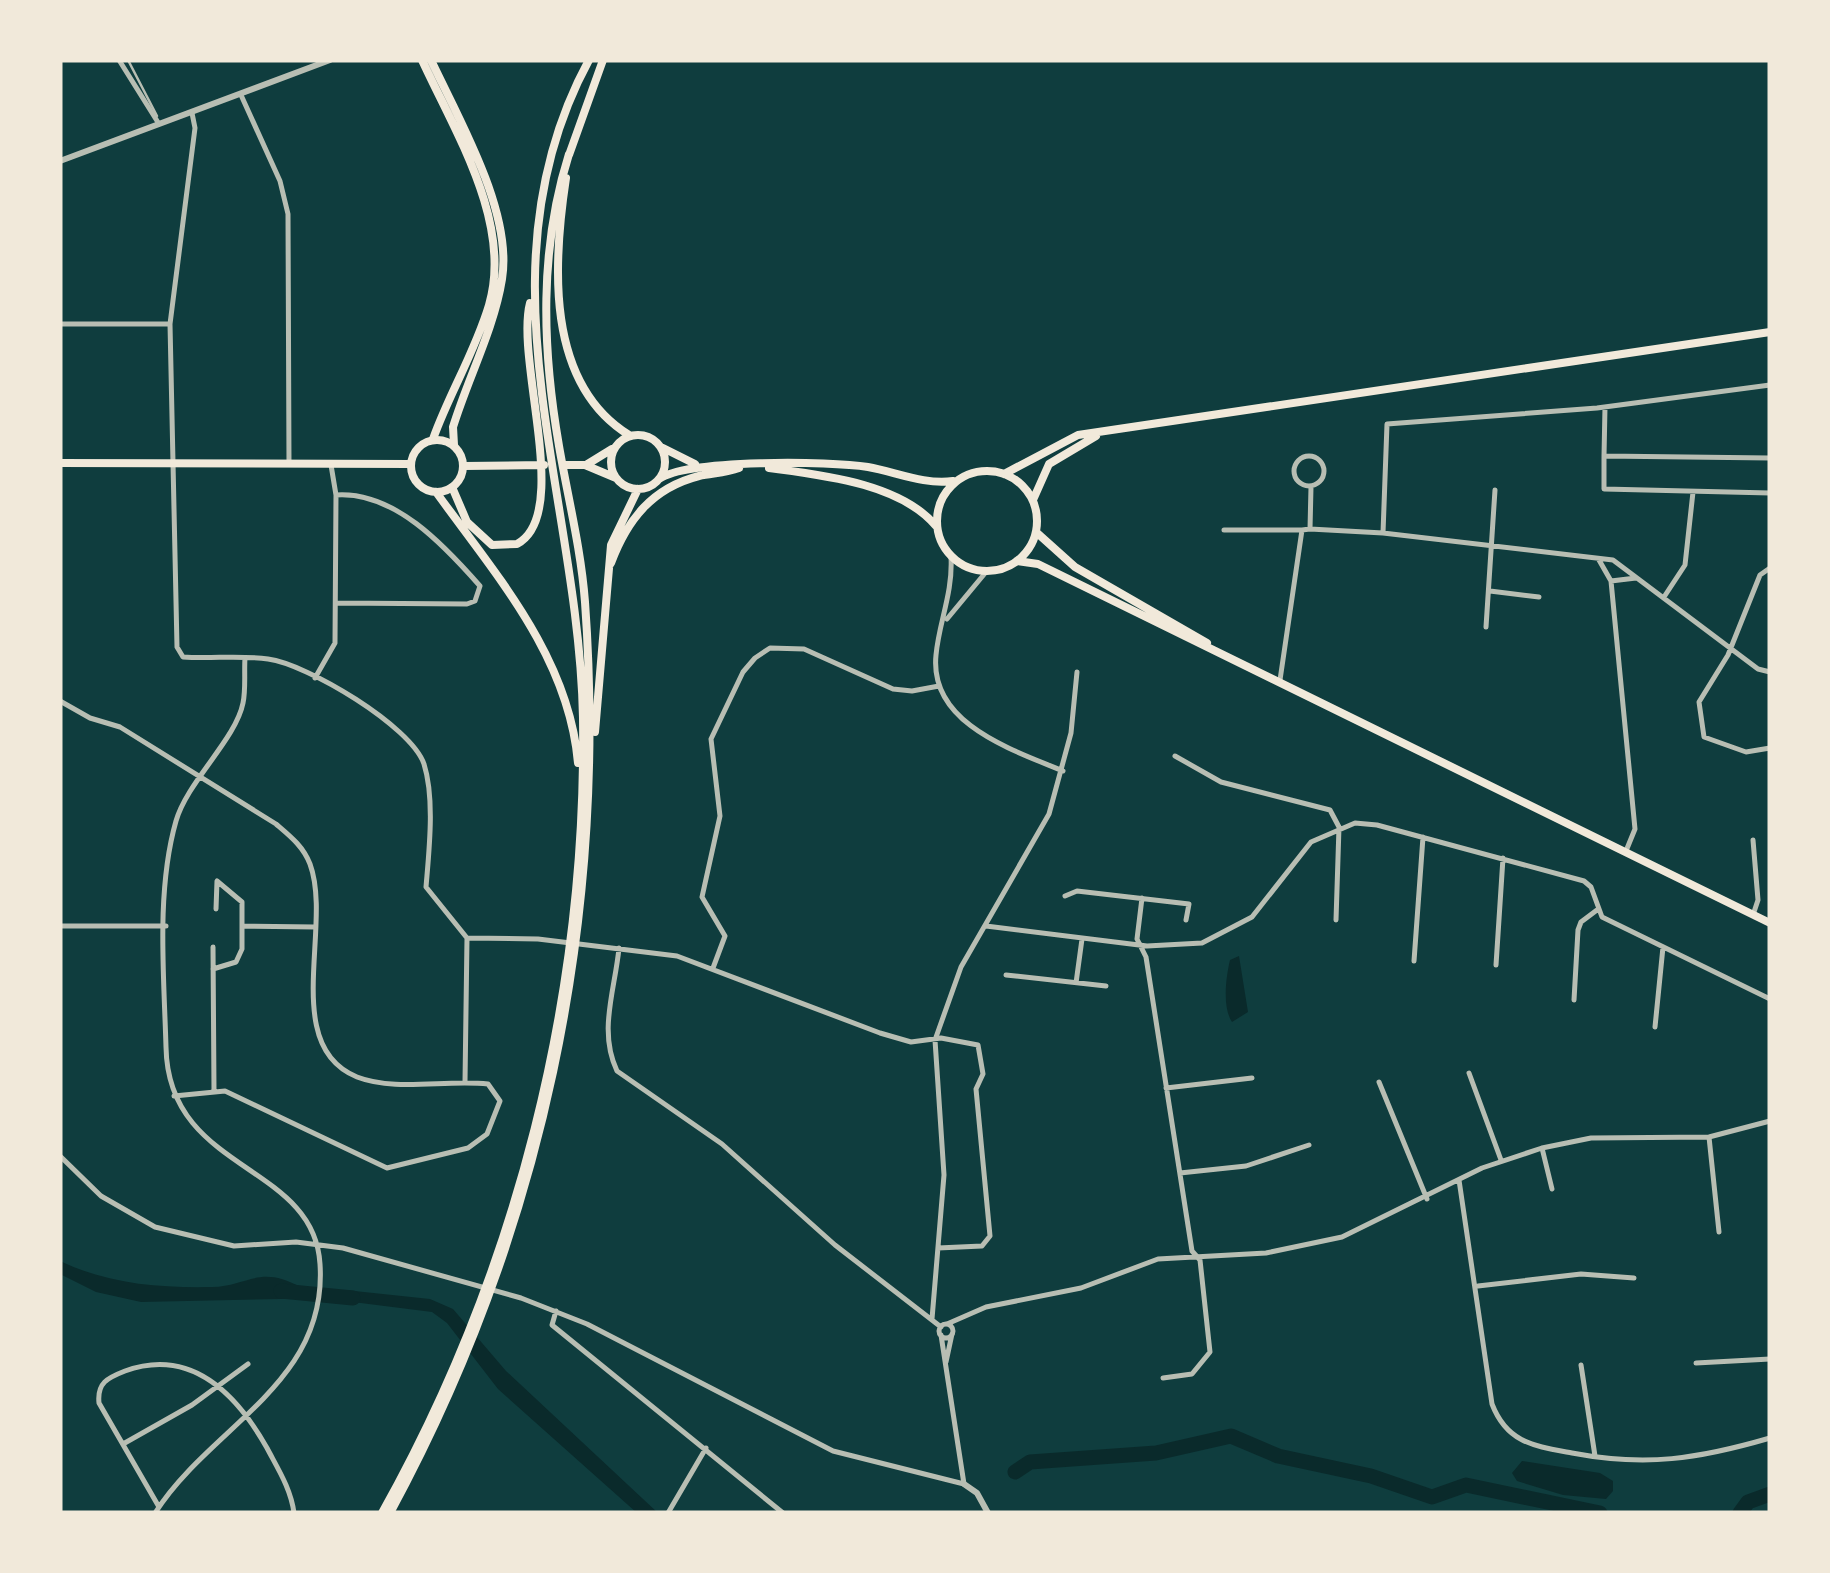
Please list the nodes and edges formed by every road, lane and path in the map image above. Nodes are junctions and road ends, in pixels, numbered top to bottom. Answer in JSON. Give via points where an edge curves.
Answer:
{"nodes":[{"id":1,"x":120,"y":60,"type":"edge"},
{"id":2,"x":128,"y":60,"type":"edge"},
{"id":3,"x":330,"y":60,"type":"edge"},
{"id":4,"x":422,"y":60,"type":"edge"},
{"id":5,"x":430,"y":60,"type":"edge"},
{"id":6,"x":589,"y":60,"type":"edge"},
{"id":7,"x":604,"y":60,"type":"edge"},
{"id":8,"x":241,"y":94,"type":"junction"},
{"id":9,"x":192,"y":112,"type":"junction"},
{"id":10,"x":158,"y":124,"type":"junction"},
{"id":11,"x":570,"y":154,"type":"junction"},
{"id":12,"x":60,"y":160,"type":"edge"},
{"id":13,"x":532,"y":296,"type":"junction"},
{"id":14,"x":60,"y":324,"type":"edge"},
{"id":15,"x":170,"y":324,"type":"junction"},
{"id":16,"x":1770,"y":332,"type":"edge"},
{"id":17,"x":1770,"y":385,"type":"edge"},
{"id":18,"x":1604,"y":407,"type":"junction"},
{"id":19,"x":1114,"y":429,"type":"junction"},
{"id":20,"x":629,"y":435,"type":"junction"},
{"id":21,"x":433,"y":439,"type":"junction"},
{"id":22,"x":454,"y":445,"type":"junction"},
{"id":23,"x":615,"y":446,"type":"junction"},
{"id":24,"x":660,"y":446,"type":"junction"},
{"id":25,"x":1604,"y":456,"type":"junction"},
{"id":26,"x":1770,"y":458,"type":"edge"},
{"id":27,"x":60,"y":463,"type":"edge"},
{"id":28,"x":410,"y":464,"type":"junction"},
{"id":29,"x":288,"y":465,"type":"junction"},
{"id":30,"x":333,"y":465,"type":"junction"},
{"id":31,"x":585,"y":465,"type":"junction"},
{"id":32,"x":699,"y":465,"type":"junction"},
{"id":33,"x":176,"y":466,"type":"junction"},
{"id":34,"x":464,"y":466,"type":"junction"},
{"id":35,"x":760,"y":466,"type":"junction"},
{"id":36,"x":743,"y":467,"type":"junction"},
{"id":37,"x":1004,"y":474,"type":"junction"},
{"id":38,"x":616,"y":478,"type":"junction"},
{"id":39,"x":660,"y":479,"type":"junction"},
{"id":40,"x":957,"y":480,"type":"junction"},
{"id":41,"x":1310,"y":487,"type":"junction"},
{"id":42,"x":452,"y":488,"type":"junction"},
{"id":43,"x":638,"y":489,"type":"junction"},
{"id":44,"x":1496,"y":490,"type":"dead end"},
{"id":45,"x":436,"y":492,"type":"junction"},
{"id":46,"x":1693,"y":492,"type":"junction"},
{"id":47,"x":1770,"y":493,"type":"edge"},
{"id":48,"x":336,"y":495,"type":"junction"},
{"id":49,"x":1033,"y":500,"type":"junction"},
{"id":50,"x":936,"y":526,"type":"junction"},
{"id":51,"x":1306,"y":529,"type":"junction"},
{"id":52,"x":1224,"y":530,"type":"dead end"},
{"id":53,"x":1036,"y":532,"type":"junction"},
{"id":54,"x":1383,"y":533,"type":"junction"},
{"id":55,"x":1494,"y":546,"type":"junction"},
{"id":56,"x":951,"y":557,"type":"junction"},
{"id":57,"x":1599,"y":560,"type":"junction"},
{"id":58,"x":1018,"y":562,"type":"junction"},
{"id":59,"x":1770,"y":568,"type":"edge"},
{"id":60,"x":608,"y":572,"type":"junction"},
{"id":61,"x":986,"y":572,"type":"junction"},
{"id":62,"x":1636,"y":578,"type":"junction"},
{"id":63,"x":1610,"y":581,"type":"junction"},
{"id":64,"x":1490,"y":591,"type":"junction"},
{"id":65,"x":1539,"y":597,"type":"dead end"},
{"id":66,"x":1663,"y":598,"type":"junction"},
{"id":67,"x":336,"y":603,"type":"junction"},
{"id":68,"x":946,"y":622,"type":"junction"},
{"id":69,"x":1486,"y":626,"type":"dead end"},
{"id":70,"x":1728,"y":646,"type":"junction"},
{"id":71,"x":1226,"y":657,"type":"junction"},
{"id":72,"x":245,"y":658,"type":"junction"},
{"id":73,"x":1078,"y":672,"type":"dead end"},
{"id":74,"x":1770,"y":672,"type":"edge"},
{"id":75,"x":315,"y":678,"type":"junction"},
{"id":76,"x":1279,"y":684,"type":"junction"},
{"id":77,"x":939,"y":686,"type":"junction"},
{"id":78,"x":60,"y":701,"type":"edge"},
{"id":79,"x":1770,"y":748,"type":"edge"},
{"id":80,"x":592,"y":755,"type":"junction"},
{"id":81,"x":1175,"y":756,"type":"dead end"},
{"id":82,"x":1063,"y":770,"type":"junction"},
{"id":83,"x":199,"y":777,"type":"junction"},
{"id":84,"x":582,"y":804,"type":"junction"},
{"id":85,"x":1339,"y":827,"type":"junction"},
{"id":86,"x":1423,"y":837,"type":"junction"},
{"id":87,"x":1753,"y":840,"type":"dead end"},
{"id":88,"x":1625,"y":852,"type":"junction"},
{"id":89,"x":1503,"y":857,"type":"junction"},
{"id":90,"x":1064,"y":896,"type":"dead end"},
{"id":91,"x":1142,"y":898,"type":"junction"},
{"id":92,"x":216,"y":909,"type":"dead end"},
{"id":93,"x":1597,"y":910,"type":"junction"},
{"id":94,"x":1753,"y":915,"type":"junction"},
{"id":95,"x":1186,"y":920,"type":"dead end"},
{"id":96,"x":1336,"y":920,"type":"dead end"},
{"id":97,"x":1770,"y":923,"type":"edge"},
{"id":98,"x":60,"y":926,"type":"edge"},
{"id":99,"x":166,"y":926,"type":"junction"},
{"id":100,"x":243,"y":926,"type":"junction"},
{"id":101,"x":986,"y":926,"type":"junction"},
{"id":102,"x":316,"y":927,"type":"junction"},
{"id":103,"x":467,"y":938,"type":"junction"},
{"id":104,"x":1082,"y":939,"type":"junction"},
{"id":105,"x":1142,"y":945,"type":"junction"},
{"id":106,"x":1664,"y":946,"type":"junction"},
{"id":107,"x":213,"y":948,"type":"dead end"},
{"id":108,"x":619,"y":948,"type":"junction"},
{"id":109,"x":1414,"y":960,"type":"dead end"},
{"id":110,"x":1496,"y":965,"type":"dead end"},
{"id":111,"x":213,"y":968,"type":"junction"},
{"id":112,"x":713,"y":969,"type":"junction"},
{"id":113,"x":1006,"y":975,"type":"dead end"},
{"id":114,"x":1076,"y":983,"type":"junction"},
{"id":115,"x":1106,"y":986,"type":"dead end"},
{"id":116,"x":1770,"y":999,"type":"edge"},
{"id":117,"x":1574,"y":1000,"type":"dead end"},
{"id":118,"x":1655,"y":1027,"type":"dead end"},
{"id":119,"x":934,"y":1040,"type":"junction"},
{"id":120,"x":1469,"y":1073,"type":"dead end"},
{"id":121,"x":1252,"y":1078,"type":"dead end"},
{"id":122,"x":465,"y":1082,"type":"junction"},
{"id":123,"x":1379,"y":1082,"type":"dead end"},
{"id":124,"x":1166,"y":1088,"type":"junction"},
{"id":125,"x":214,"y":1090,"type":"junction"},
{"id":126,"x":174,"y":1096,"type":"junction"},
{"id":127,"x":1770,"y":1121,"type":"edge"},
{"id":128,"x":1709,"y":1137,"type":"junction"},
{"id":129,"x":1309,"y":1145,"type":"dead end"},
{"id":130,"x":1542,"y":1148,"type":"junction"},
{"id":131,"x":60,"y":1156,"type":"edge"},
{"id":132,"x":1501,"y":1160,"type":"junction"},
{"id":133,"x":1180,"y":1173,"type":"junction"},
{"id":134,"x":1458,"y":1180,"type":"junction"},
{"id":135,"x":1552,"y":1189,"type":"dead end"},
{"id":136,"x":1427,"y":1199,"type":"junction"},
{"id":137,"x":1719,"y":1232,"type":"dead end"},
{"id":138,"x":316,"y":1243,"type":"junction"},
{"id":139,"x":938,"y":1248,"type":"junction"},
{"id":140,"x":1196,"y":1255,"type":"junction"},
{"id":141,"x":496,"y":1271,"type":"junction"},
{"id":142,"x":1634,"y":1278,"type":"dead end"},
{"id":143,"x":1477,"y":1286,"type":"junction"},
{"id":144,"x":556,"y":1311,"type":"junction"},
{"id":145,"x":970,"y":1315,"type":"junction"},
{"id":146,"x":932,"y":1319,"type":"junction"},
{"id":147,"x":943,"y":1329,"type":"junction"},
{"id":148,"x":953,"y":1333,"type":"junction"},
{"id":149,"x":1770,"y":1359,"type":"edge"},
{"id":150,"x":1696,"y":1363,"type":"dead end"},
{"id":151,"x":248,"y":1364,"type":"dead end"},
{"id":152,"x":946,"y":1365,"type":"junction"},
{"id":153,"x":1581,"y":1365,"type":"dead end"},
{"id":154,"x":1163,"y":1378,"type":"dead end"},
{"id":155,"x":217,"y":1384,"type":"junction"},
{"id":156,"x":442,"y":1401,"type":"junction"},
{"id":157,"x":248,"y":1417,"type":"junction"},
{"id":158,"x":1770,"y":1438,"type":"edge"},
{"id":159,"x":123,"y":1444,"type":"junction"},
{"id":160,"x":706,"y":1448,"type":"junction"},
{"id":161,"x":1596,"y":1457,"type":"junction"},
{"id":162,"x":964,"y":1484,"type":"junction"},
{"id":163,"x":157,"y":1510,"type":"edge"},
{"id":164,"x":294,"y":1513,"type":"edge"},
{"id":165,"x":382,"y":1513,"type":"edge"},
{"id":166,"x":390,"y":1513,"type":"edge"},
{"id":167,"x":668,"y":1513,"type":"edge"},
{"id":168,"x":783,"y":1513,"type":"edge"},
{"id":169,"x":988,"y":1513,"type":"edge"}],
"edges":[{"from":1,"to":10,"type":"street"},
{"from":2,"to":10,"type":"lane"},
{"from":3,"to":8,"type":"street"},
{"from":4,"to":21,"type":"main road","via":[[479,191],[495,260],[483,324]]},
{"from":5,"to":22,"type":"main road","via":[[490,192],[504,250],[495,310],[458,412]]},
{"from":6,"to":13,"type":"main road","via":[[546,176]]},
{"from":7,"to":11,"type":"main road"},
{"from":8,"to":9,"type":"street"},
{"from":8,"to":29,"type":"street","via":[[288,214]]},
{"from":9,"to":10,"type":"street"},
{"from":9,"to":15,"type":"street","via":[[196,128]]},
{"from":10,"to":12,"type":"street"},
{"from":11,"to":20,"type":"main road","via":[[556,257],[566,339],[584,386]]},
{"from":11,"to":80,"type":"main road","via":[[550,233],[545,289],[549,366],[585,595]]},
{"from":13,"to":42,"type":"main road","via":[[527,363],[543,494],[536,526],[517,544],[492,545],[467,522]]},
{"from":13,"to":84,"type":"main road","via":[[572,588],[583,714]]},
{"from":14,"to":15,"type":"street"},
{"from":15,"to":33,"type":"street"},
{"from":16,"to":19,"type":"main road"},
{"from":17,"to":18,"type":"street"},
{"from":18,"to":25,"type":"street"},
{"from":18,"to":54,"type":"street","via":[[1387,424]]},
{"from":19,"to":37,"type":"main road","via":[[1068,439]]},
{"from":19,"to":49,"type":"main road","via":[[1058,456],[1043,472]]},
{"from":20,"to":23,"type":"main road"},
{"from":20,"to":24,"type":"main road","via":[[647,436]]},
{"from":21,"to":22,"type":"main road"},
{"from":21,"to":28,"type":"main road","via":[[417,448]]},
{"from":22,"to":34,"type":"main road"},
{"from":23,"to":31,"type":"main road"},
{"from":23,"to":38,"type":"main road","via":[[610,463]]},
{"from":24,"to":32,"type":"main road"},
{"from":24,"to":39,"type":"main road"},
{"from":25,"to":26,"type":"street"},
{"from":25,"to":46,"type":"street","via":[[1604,489]]},
{"from":27,"to":33,"type":"main road"},
{"from":28,"to":30,"type":"main road"},
{"from":28,"to":45,"type":"main road","via":[[420,487]]},
{"from":29,"to":30,"type":"main road"},
{"from":29,"to":33,"type":"main road"},
{"from":30,"to":48,"type":"street"},
{"from":31,"to":34,"type":"main road"},
{"from":31,"to":38,"type":"main road"},
{"from":32,"to":36,"type":"main road"},
{"from":32,"to":39,"type":"main road"},
{"from":33,"to":72,"type":"street","via":[[177,647],[184,657]]},
{"from":34,"to":42,"type":"main road"},
{"from":35,"to":36,"type":"main road"},
{"from":35,"to":40,"type":"main road","via":[[843,464],[930,482]]},
{"from":35,"to":50,"type":"main road","via":[[870,489]]},
{"from":36,"to":60,"type":"main road","via":[[699,476],[650,499],[624,532]]},
{"from":37,"to":40,"type":"main road","via":[[978,471]]},
{"from":37,"to":49,"type":"main road"},
{"from":38,"to":43,"type":"main road"},
{"from":39,"to":43,"type":"main road"},
{"from":40,"to":50,"type":"main road","via":[[940,500]]},
{"from":41,"to":41,"type":"street","via":[[1322,480],[1324,468],[1306,456],[1294,475]]},
{"from":41,"to":51,"type":"street"},
{"from":42,"to":45,"type":"main road"},
{"from":43,"to":60,"type":"main road","via":[[614,533]]},
{"from":44,"to":55,"type":"street"},
{"from":45,"to":84,"type":"main road","via":[[540,642],[572,721]]},
{"from":46,"to":47,"type":"street"},
{"from":46,"to":66,"type":"street","via":[[1685,565]]},
{"from":48,"to":67,"type":"street"},
{"from":48,"to":67,"type":"street","via":[[360,496],[408,519],[480,586],[466,604]]},
{"from":49,"to":53,"type":"main road"},
{"from":50,"to":56,"type":"main road"},
{"from":51,"to":52,"type":"street"},
{"from":51,"to":54,"type":"street"},
{"from":51,"to":76,"type":"street"},
{"from":53,"to":58,"type":"main road"},
{"from":53,"to":71,"type":"main road","via":[[1075,567],[1164,614]]},
{"from":54,"to":55,"type":"street"},
{"from":55,"to":57,"type":"street"},
{"from":55,"to":64,"type":"street"},
{"from":56,"to":61,"type":"main road"},
{"from":56,"to":68,"type":"street"},
{"from":57,"to":62,"type":"street","via":[[1613,560]]},
{"from":57,"to":63,"type":"street"},
{"from":58,"to":61,"type":"main road"},
{"from":58,"to":71,"type":"main road","via":[[1038,564]]},
{"from":59,"to":70,"type":"street","via":[[1760,575]]},
{"from":60,"to":80,"type":"main road"},
{"from":61,"to":68,"type":"street"},
{"from":62,"to":63,"type":"street"},
{"from":62,"to":66,"type":"street"},
{"from":63,"to":88,"type":"street","via":[[1635,829]]},
{"from":64,"to":65,"type":"street"},
{"from":64,"to":69,"type":"street"},
{"from":66,"to":70,"type":"street"},
{"from":67,"to":75,"type":"street","via":[[335,643]]},
{"from":68,"to":77,"type":"street","via":[[935,660]]},
{"from":70,"to":74,"type":"street"},
{"from":70,"to":79,"type":"street","via":[[1699,702],[1704,737],[1746,752]]},
{"from":71,"to":76,"type":"main road"},
{"from":72,"to":75,"type":"street","via":[[284,662]]},
{"from":72,"to":83,"type":"street","via":[[243,706]]},
{"from":73,"to":82,"type":"street"},
{"from":75,"to":103,"type":"street","via":[[399,729],[418,752],[427,777],[426,887]]},
{"from":76,"to":88,"type":"main road"},
{"from":77,"to":82,"type":"street","via":[[971,728]]},
{"from":77,"to":112,"type":"street","via":[[884,686],[790,646],[770,648],[742,672],[709,752],[720,816],[702,897],[725,936]]},
{"from":78,"to":83,"type":"street","via":[[120,726]]},
{"from":80,"to":141,"type":"main road","via":[[566,1016],[534,1162]]},
{"from":81,"to":85,"type":"street","via":[[1221,782],[1330,810]]},
{"from":82,"to":101,"type":"street","via":[[1049,814]]},
{"from":83,"to":99,"type":"street","via":[[176,818]]},
{"from":83,"to":102,"type":"street","via":[[298,843],[316,887]]},
{"from":84,"to":141,"type":"main road","via":[[552,1056]]},
{"from":85,"to":86,"type":"street","via":[[1377,825]]},
{"from":85,"to":96,"type":"street"},
{"from":85,"to":105,"type":"street","via":[[1301,851],[1273,896],[1232,930],[1184,946]]},
{"from":86,"to":89,"type":"street"},
{"from":86,"to":109,"type":"street"},
{"from":87,"to":94,"type":"street"},
{"from":88,"to":94,"type":"main road"},
{"from":89,"to":93,"type":"street","via":[[1584,881]]},
{"from":89,"to":110,"type":"street"},
{"from":90,"to":91,"type":"street","via":[[1077,891]]},
{"from":91,"to":95,"type":"street","via":[[1189,904]]},
{"from":91,"to":105,"type":"street"},
{"from":92,"to":100,"type":"street","via":[[216,882],[242,902]]},
{"from":93,"to":106,"type":"street"},
{"from":93,"to":117,"type":"street","via":[[1580,922]]},
{"from":94,"to":97,"type":"main road"},
{"from":98,"to":99,"type":"street"},
{"from":99,"to":126,"type":"street","via":[[166,1052]]},
{"from":100,"to":102,"type":"street"},
{"from":100,"to":111,"type":"street","via":[[236,962]]},
{"from":101,"to":104,"type":"street"},
{"from":101,"to":119,"type":"street","via":[[948,994]]},
{"from":102,"to":122,"type":"street","via":[[314,1018],[326,1054],[342,1070],[375,1082]]},
{"from":103,"to":108,"type":"street"},
{"from":103,"to":122,"type":"street"},
{"from":104,"to":105,"type":"street"},
{"from":104,"to":114,"type":"street"},
{"from":105,"to":124,"type":"street"},
{"from":106,"to":116,"type":"street"},
{"from":106,"to":118,"type":"street"},
{"from":107,"to":111,"type":"street"},
{"from":108,"to":112,"type":"street"},
{"from":108,"to":146,"type":"street","via":[[607,1031],[617,1070],[722,1144]]},
{"from":111,"to":125,"type":"street"},
{"from":112,"to":119,"type":"street","via":[[864,1028],[911,1042]]},
{"from":113,"to":114,"type":"street"},
{"from":114,"to":115,"type":"street"},
{"from":119,"to":139,"type":"street","via":[[944,1175]]},
{"from":119,"to":139,"type":"street","via":[[981,1049],[984,1074],[976,1089],[990,1236],[982,1246]]},
{"from":120,"to":132,"type":"street"},
{"from":121,"to":124,"type":"street"},
{"from":122,"to":125,"type":"street","via":[[488,1084],[500,1101],[486,1134],[444,1157],[387,1168]]},
{"from":123,"to":136,"type":"street"},
{"from":124,"to":133,"type":"street"},
{"from":125,"to":126,"type":"street"},
{"from":126,"to":138,"type":"street","via":[[216,1150],[284,1195]]},
{"from":127,"to":128,"type":"street"},
{"from":128,"to":130,"type":"street","via":[[1591,1138]]},
{"from":128,"to":137,"type":"street"},
{"from":129,"to":133,"type":"street","via":[[1246,1166]]},
{"from":130,"to":132,"type":"street"},
{"from":130,"to":135,"type":"street"},
{"from":131,"to":138,"type":"street","via":[[130,1215],[180,1236],[234,1246]]},
{"from":132,"to":134,"type":"street"},
{"from":133,"to":140,"type":"street"},
{"from":134,"to":136,"type":"street"},
{"from":134,"to":143,"type":"street"},
{"from":136,"to":140,"type":"street","via":[[1373,1226],[1309,1246]]},
{"from":138,"to":144,"type":"street"},
{"from":138,"to":157,"type":"street","via":[[317,1305],[296,1363]]},
{"from":139,"to":146,"type":"street"},
{"from":140,"to":145,"type":"street","via":[[1158,1259],[1081,1288]]},
{"from":140,"to":154,"type":"street","via":[[1210,1352],[1192,1374]]},
{"from":141,"to":156,"type":"main road"},
{"from":142,"to":143,"type":"street","via":[[1582,1274]]},
{"from":143,"to":161,"type":"street","via":[[1489,1389],[1503,1428],[1534,1446]]},
{"from":144,"to":160,"type":"street","via":[[552,1325]]},
{"from":144,"to":162,"type":"street","via":[[834,1451]]},
{"from":145,"to":147,"type":"street"},
{"from":145,"to":148,"type":"street"},
{"from":146,"to":147,"type":"street"},
{"from":147,"to":148,"type":"street"},
{"from":147,"to":148,"type":"street"},
{"from":147,"to":152,"type":"street"},
{"from":148,"to":152,"type":"street"},
{"from":149,"to":150,"type":"street"},
{"from":151,"to":155,"type":"street"},
{"from":152,"to":162,"type":"street"},
{"from":153,"to":161,"type":"street"},
{"from":155,"to":157,"type":"street"},
{"from":155,"to":159,"type":"street"},
{"from":155,"to":159,"type":"street","via":[[178,1364],[146,1364],[101,1383],[100,1403]]},
{"from":156,"to":165,"type":"main road"},
{"from":156,"to":166,"type":"main road"},
{"from":157,"to":163,"type":"street","via":[[184,1475]]},
{"from":157,"to":164,"type":"street","via":[[289,1490]]},
{"from":158,"to":161,"type":"street","via":[[1663,1461]]},
{"from":159,"to":163,"type":"street"},
{"from":160,"to":167,"type":"street"},
{"from":160,"to":168,"type":"street"},
{"from":162,"to":169,"type":"street"}]}
